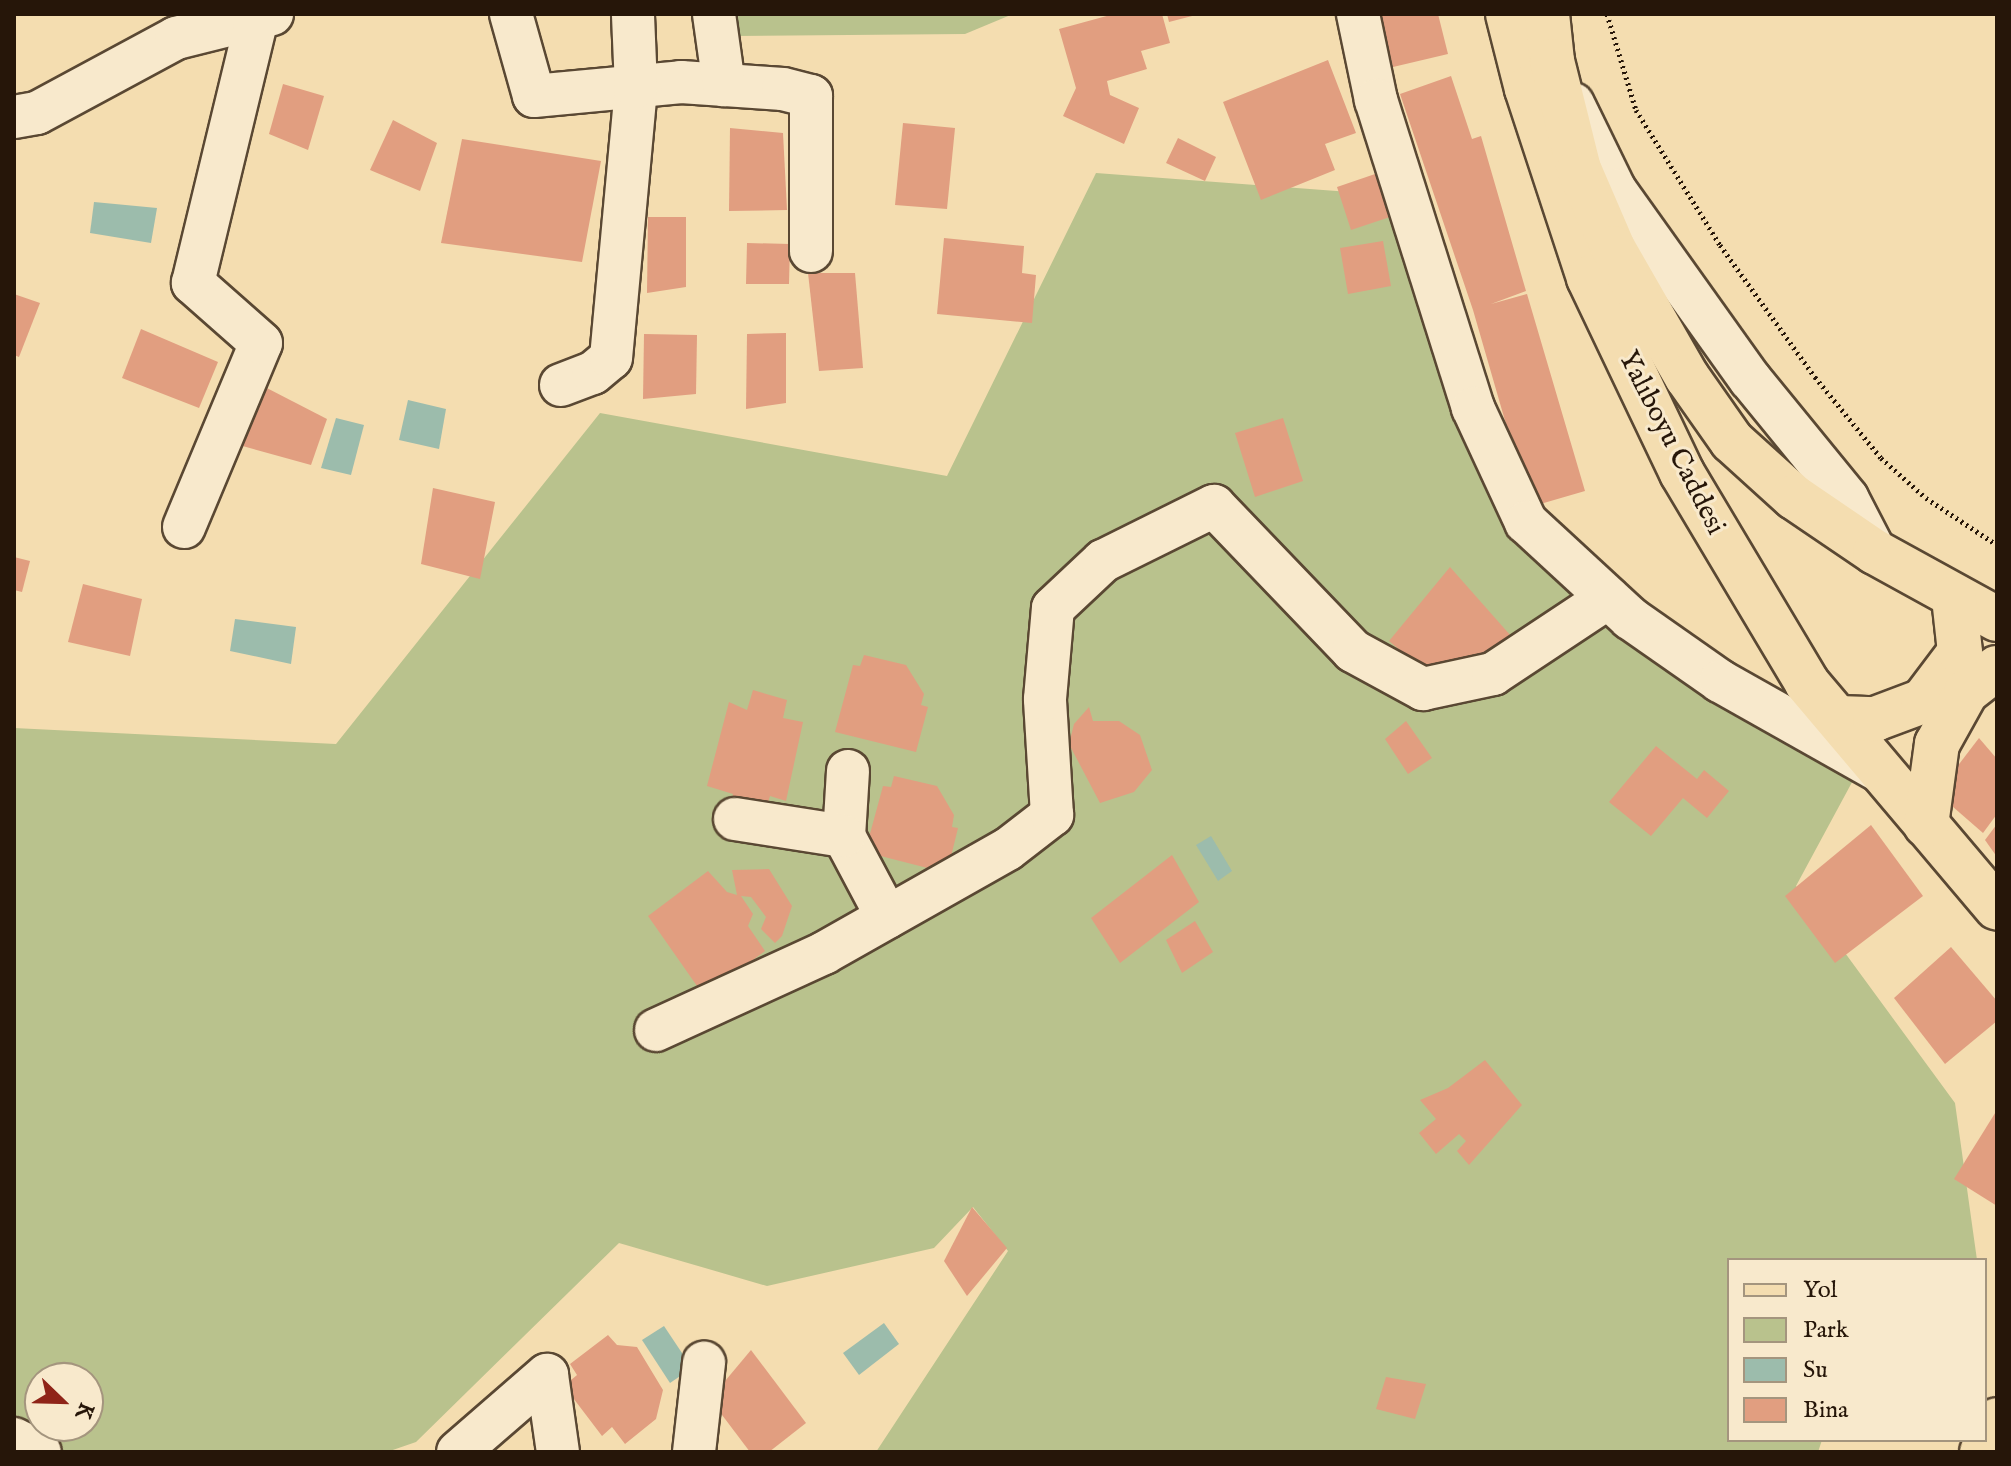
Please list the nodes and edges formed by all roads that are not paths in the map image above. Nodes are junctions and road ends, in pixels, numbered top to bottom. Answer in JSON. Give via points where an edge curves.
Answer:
{"nodes":[{"id":1,"x":511,"y":14,"type":"edge"},
{"id":2,"x":633,"y":14,"type":"edge"},
{"id":3,"x":714,"y":14,"type":"edge"},
{"id":4,"x":1358,"y":14,"type":"edge"},
{"id":5,"x":1508,"y":14,"type":"edge"},
{"id":6,"x":1547,"y":14,"type":"edge"},
{"id":7,"x":265,"y":17,"type":"edge"},
{"id":8,"x":724,"y":85,"type":"junction"},
{"id":9,"x":636,"y":87,"type":"junction"},
{"id":10,"x":14,"y":117,"type":"edge"},
{"id":11,"x":811,"y":251,"type":"dead end"},
{"id":12,"x":561,"y":385,"type":"dead end"},
{"id":13,"x":184,"y":527,"type":"dead end"},
{"id":14,"x":1608,"y":598,"type":"junction"},
{"id":15,"x":1954,"y":598,"type":"junction"},
{"id":16,"x":1997,"y":619,"type":"edge"},
{"id":17,"x":1997,"y":668,"type":"edge"},
{"id":18,"x":1838,"y":718,"type":"junction"},
{"id":19,"x":848,"y":771,"type":"dead end"},
{"id":20,"x":1883,"y":773,"type":"junction"},
{"id":21,"x":735,"y":819,"type":"dead end"},
{"id":22,"x":1926,"y":825,"type":"junction"},
{"id":23,"x":844,"y":836,"type":"junction"},
{"id":24,"x":1997,"y":908,"type":"edge"},
{"id":25,"x":887,"y":917,"type":"junction"},
{"id":26,"x":656,"y":1030,"type":"dead end"},
{"id":27,"x":704,"y":1363,"type":"dead end"},
{"id":28,"x":1997,"y":1420,"type":"edge"},
{"id":29,"x":14,"y":1439,"type":"edge"},
{"id":30,"x":1987,"y":1441,"type":"edge"},
{"id":31,"x":40,"y":1452,"type":"edge"},
{"id":32,"x":458,"y":1452,"type":"edge"},
{"id":33,"x":558,"y":1452,"type":"edge"},
{"id":34,"x":694,"y":1452,"type":"edge"}],
"edges":[{"from":1,"to":9,"type":"street","via":[[534,96]]},
{"from":2,"to":9,"type":"street"},
{"from":3,"to":8,"type":"street"},
{"from":4,"to":14,"type":"street","via":[[1376,100],[1473,408],[1526,522]]},
{"from":5,"to":18,"type":"main road","name":"Yalıboyu Caddesi","via":[[1589,278],[1693,493],[1782,644]]},
{"from":6,"to":15,"type":"main road","name":"Yalıboyu Caddesi","via":[[1552,61],[1579,169],[1613,248],[1687,377],[1732,441],[1794,497]]},
{"from":7,"to":10,"type":"street","via":[[176,38],[37,113]]},
{"from":7,"to":13,"type":"street","via":[[193,283],[261,343]]},
{"from":8,"to":9,"type":"street"},
{"from":8,"to":11,"type":"street","via":[[811,96]]},
{"from":9,"to":12,"type":"street","via":[[611,358],[593,373]]},
{"from":14,"to":20,"type":"street","via":[[1720,681]]},
{"from":14,"to":25,"type":"street","via":[[1493,674],[1423,689],[1353,651],[1214,506],[1103,561],[1053,608],[1045,699],[1052,815],[1008,849]]},
{"from":15,"to":16,"type":"main road","name":"Yalıboyu Caddesi"},
{"from":15,"to":18,"type":"main road","via":[[1960,652],[1923,701],[1875,719]]},
{"from":17,"to":22,"type":"main road","via":[[1966,692],[1937,744]]},
{"from":18,"to":20,"type":"main road","name":"Yalıboyu Caddesi"},
{"from":19,"to":23,"type":"street"},
{"from":20,"to":22,"type":"main road","name":"Yalıboyu Caddesi"},
{"from":21,"to":23,"type":"street"},
{"from":22,"to":24,"type":"main road","name":"Yalıboyu Caddesi"},
{"from":23,"to":25,"type":"street"},
{"from":25,"to":26,"type":"street","via":[[824,953]]},
{"from":27,"to":34,"type":"street"},
{"from":28,"to":30,"type":"main road"},
{"from":29,"to":31,"type":"street"},
{"from":32,"to":33,"type":"street","via":[[547,1375]]}]}
